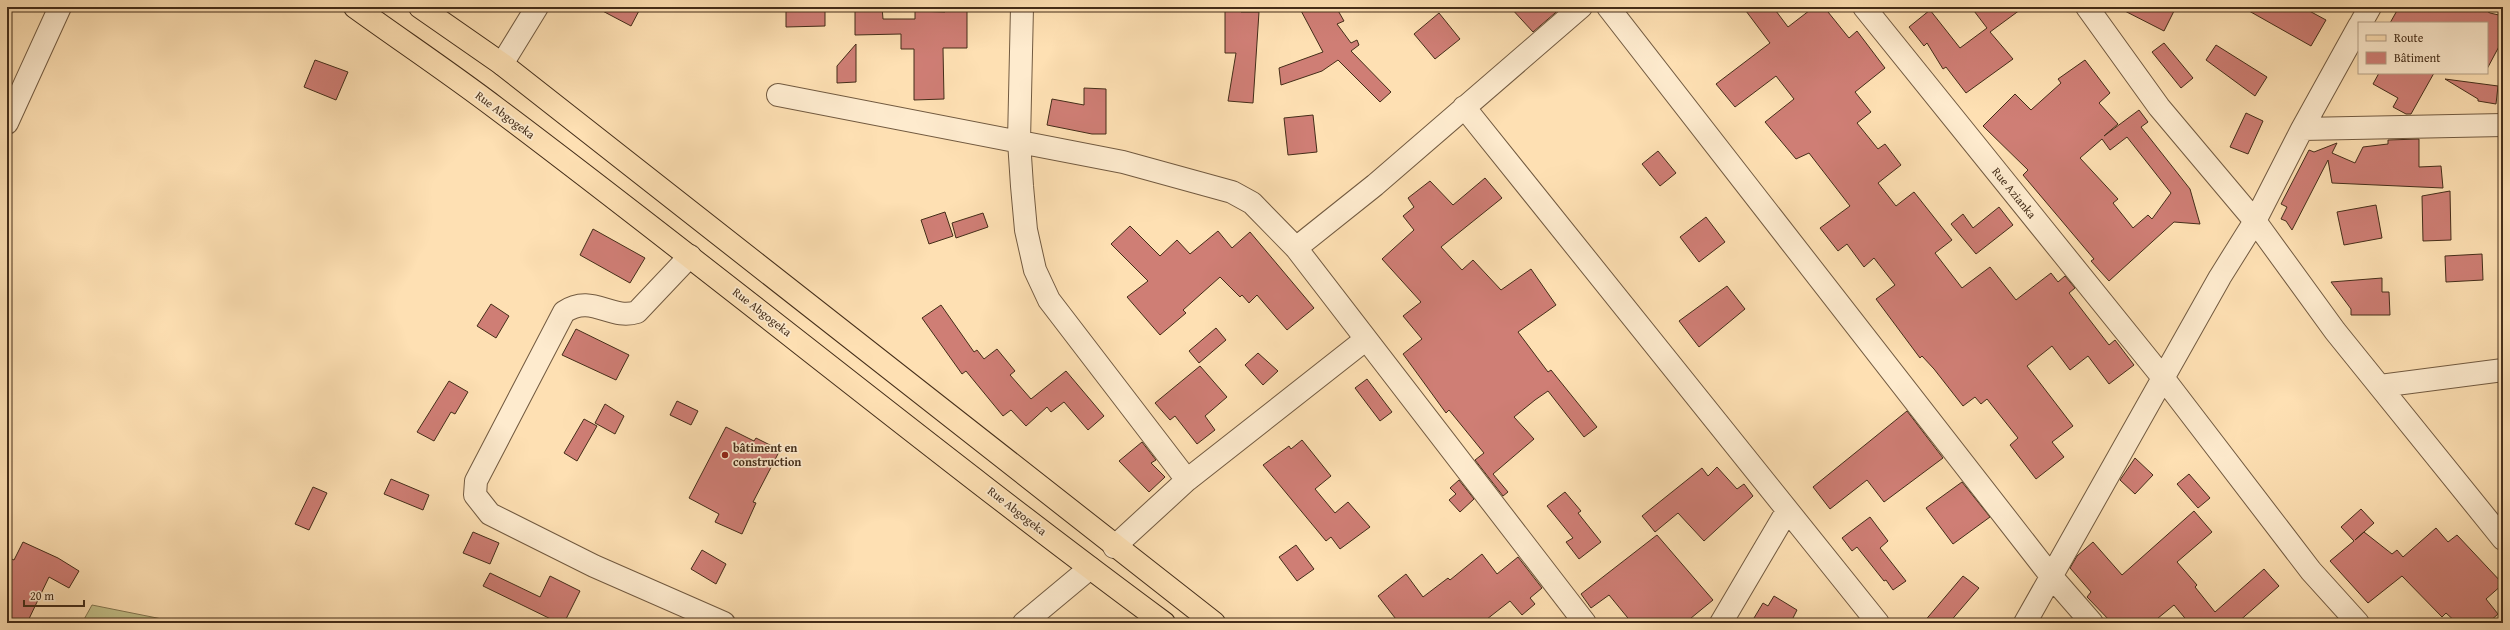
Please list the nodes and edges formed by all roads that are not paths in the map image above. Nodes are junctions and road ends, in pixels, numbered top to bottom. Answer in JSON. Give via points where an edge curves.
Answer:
{"nodes":[{"id":1,"x":60,"y":7,"type":"edge"},
{"id":2,"x":355,"y":7,"type":"edge"},
{"id":3,"x":420,"y":7,"type":"edge"},
{"id":4,"x":537,"y":7,"type":"edge"},
{"id":5,"x":1022,"y":7,"type":"edge"},
{"id":6,"x":1581,"y":7,"type":"edge"},
{"id":7,"x":1608,"y":7,"type":"edge"},
{"id":8,"x":1864,"y":7,"type":"edge"},
{"id":9,"x":2087,"y":7,"type":"edge"},
{"id":10,"x":2370,"y":7,"type":"edge"},
{"id":11,"x":2362,"y":22,"type":"edge"},
{"id":12,"x":2358,"y":28,"type":"edge"},
{"id":13,"x":502,"y":64,"type":"junction"},
{"id":14,"x":778,"y":95,"type":"dead end"},
{"id":15,"x":1464,"y":107,"type":"junction"},
{"id":16,"x":7,"y":122,"type":"edge"},
{"id":17,"x":2503,"y":125,"type":"edge"},
{"id":18,"x":2302,"y":129,"type":"junction"},
{"id":19,"x":1019,"y":141,"type":"junction"},
{"id":20,"x":2255,"y":220,"type":"junction"},
{"id":21,"x":1296,"y":248,"type":"junction"},
{"id":22,"x":690,"y":256,"type":"junction"},
{"id":23,"x":1365,"y":340,"type":"junction"},
{"id":24,"x":2503,"y":370,"type":"edge"},
{"id":25,"x":2164,"y":379,"type":"junction"},
{"id":26,"x":2380,"y":386,"type":"junction"},
{"id":27,"x":1187,"y":480,"type":"junction"},
{"id":28,"x":1787,"y":511,"type":"junction"},
{"id":29,"x":2503,"y":539,"type":"edge"},
{"id":30,"x":1114,"y":547,"type":"junction"},
{"id":31,"x":1090,"y":568,"type":"junction"},
{"id":32,"x":2051,"y":576,"type":"junction"},
{"id":33,"x":724,"y":623,"type":"edge"},
{"id":34,"x":1024,"y":623,"type":"edge"},
{"id":35,"x":1164,"y":623,"type":"edge"},
{"id":36,"x":1214,"y":623,"type":"edge"},
{"id":37,"x":1585,"y":623,"type":"edge"},
{"id":38,"x":1721,"y":623,"type":"edge"},
{"id":39,"x":1878,"y":623,"type":"edge"},
{"id":40,"x":2024,"y":623,"type":"edge"},
{"id":41,"x":2092,"y":623,"type":"edge"},
{"id":42,"x":2358,"y":623,"type":"edge"}],
"edges":[{"from":1,"to":16,"type":"street"},
{"from":2,"to":22,"type":"main road","name":"Rue Abgogeka","via":[[494,106]]},
{"from":3,"to":13,"type":"main road"},
{"from":4,"to":13,"type":"street"},
{"from":5,"to":19,"type":"street"},
{"from":6,"to":15,"type":"street"},
{"from":7,"to":32,"type":"street"},
{"from":8,"to":25,"type":"street","name":"Rue Azianka"},
{"from":9,"to":20,"type":"street","via":[[2159,107]]},
{"from":10,"to":11,"type":"street"},
{"from":12,"to":18,"type":"street"},
{"from":13,"to":30,"type":"main road","via":[[807,302]]},
{"from":14,"to":19,"type":"street"},
{"from":15,"to":21,"type":"street","via":[[1375,185]]},
{"from":15,"to":28,"type":"street"},
{"from":17,"to":18,"type":"street"},
{"from":18,"to":20,"type":"street"},
{"from":19,"to":21,"type":"street","via":[[1133,164],[1232,192],[1252,203]]},
{"from":19,"to":27,"type":"street","via":[[1026,230],[1035,270],[1049,300]]},
{"from":20,"to":25,"type":"street","via":[[2220,277]]},
{"from":20,"to":26,"type":"street","via":[[2334,331]]},
{"from":21,"to":23,"type":"street"},
{"from":22,"to":31,"type":"main road","name":"Rue Abgogeka"},
{"from":22,"to":33,"type":"street","via":[[637,312],[628,316],[589,304],[574,305],[564,312],[476,481],[475,495],[490,514],[594,566]]},
{"from":23,"to":27,"type":"street"},
{"from":23,"to":37,"type":"street"},
{"from":24,"to":26,"type":"street"},
{"from":25,"to":32,"type":"street"},
{"from":25,"to":42,"type":"street","name":"Rue Azianka","via":[[2311,571]]},
{"from":26,"to":29,"type":"street"},
{"from":27,"to":30,"type":"street"},
{"from":28,"to":38,"type":"street"},
{"from":28,"to":39,"type":"street"},
{"from":30,"to":36,"type":"main road"},
{"from":31,"to":34,"type":"street"},
{"from":31,"to":35,"type":"main road","name":"Rue Abgogeka"},
{"from":32,"to":40,"type":"street"},
{"from":32,"to":41,"type":"street"}]}
